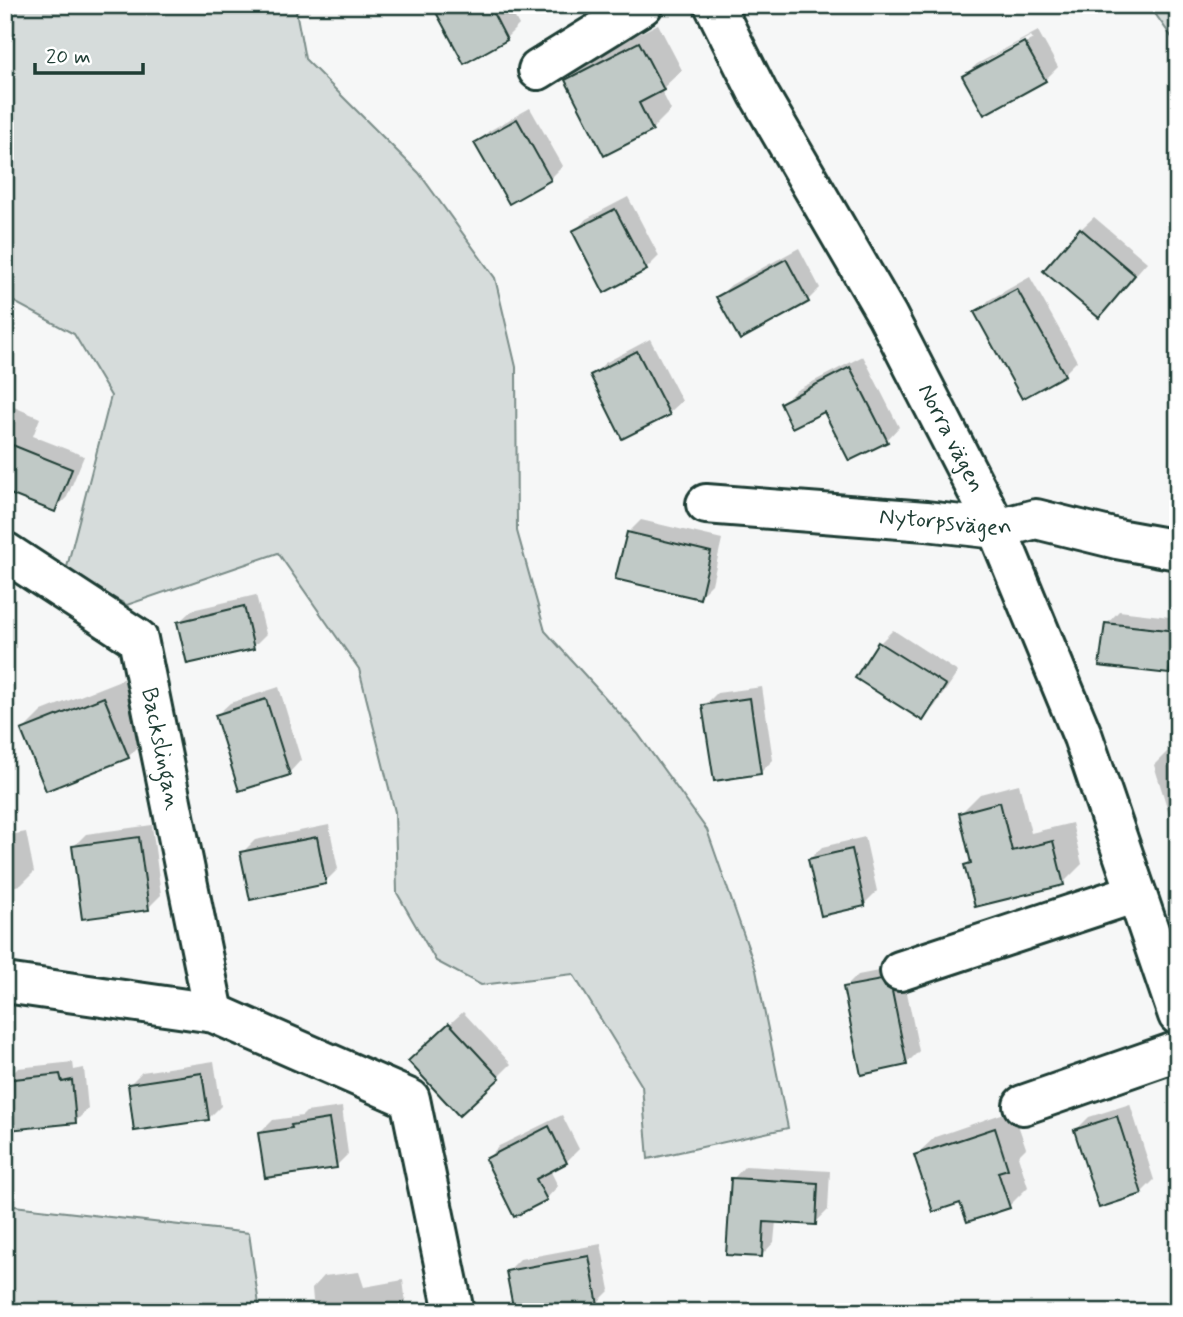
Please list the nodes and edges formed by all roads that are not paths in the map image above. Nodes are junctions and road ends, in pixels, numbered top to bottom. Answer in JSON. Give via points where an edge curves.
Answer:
{"nodes":[{"id":1,"x":643,"y":5,"type":"edge"},
{"id":2,"x":714,"y":5,"type":"edge"},
{"id":3,"x":538,"y":70,"type":"dead end"},
{"id":4,"x":706,"y":504,"type":"dead end"},
{"id":5,"x":997,"y":529,"type":"junction"},
{"id":6,"x":1178,"y":550,"type":"edge"},
{"id":7,"x":5,"y":552,"type":"edge"},
{"id":8,"x":1136,"y":893,"type":"junction"},
{"id":9,"x":900,"y":971,"type":"dead end"},
{"id":10,"x":5,"y":983,"type":"edge"},
{"id":11,"x":214,"y":1013,"type":"junction"},
{"id":12,"x":1178,"y":1015,"type":"edge"},
{"id":13,"x":1178,"y":1051,"type":"edge"},
{"id":14,"x":1023,"y":1105,"type":"dead end"},
{"id":15,"x":454,"y":1312,"type":"edge"}],
"edges":[{"from":1,"to":3,"type":"street"},
{"from":2,"to":5,"type":"street","name":"Norra vägen","via":[[758,93],[887,315]]},
{"from":4,"to":5,"type":"street","name":"Nytorpsvägen"},
{"from":5,"to":6,"type":"street","name":"Nytorpsvägen","via":[[1036,519]]},
{"from":5,"to":8,"type":"street","name":"Norra vägen","via":[[1083,737]]},
{"from":7,"to":11,"type":"street","name":"Backslingan","via":[[138,639]]},
{"from":8,"to":9,"type":"street"},
{"from":8,"to":12,"type":"street","name":"Norra vägen"},
{"from":10,"to":11,"type":"street"},
{"from":11,"to":15,"type":"street","via":[[410,1099]]},
{"from":13,"to":14,"type":"street"}]}
